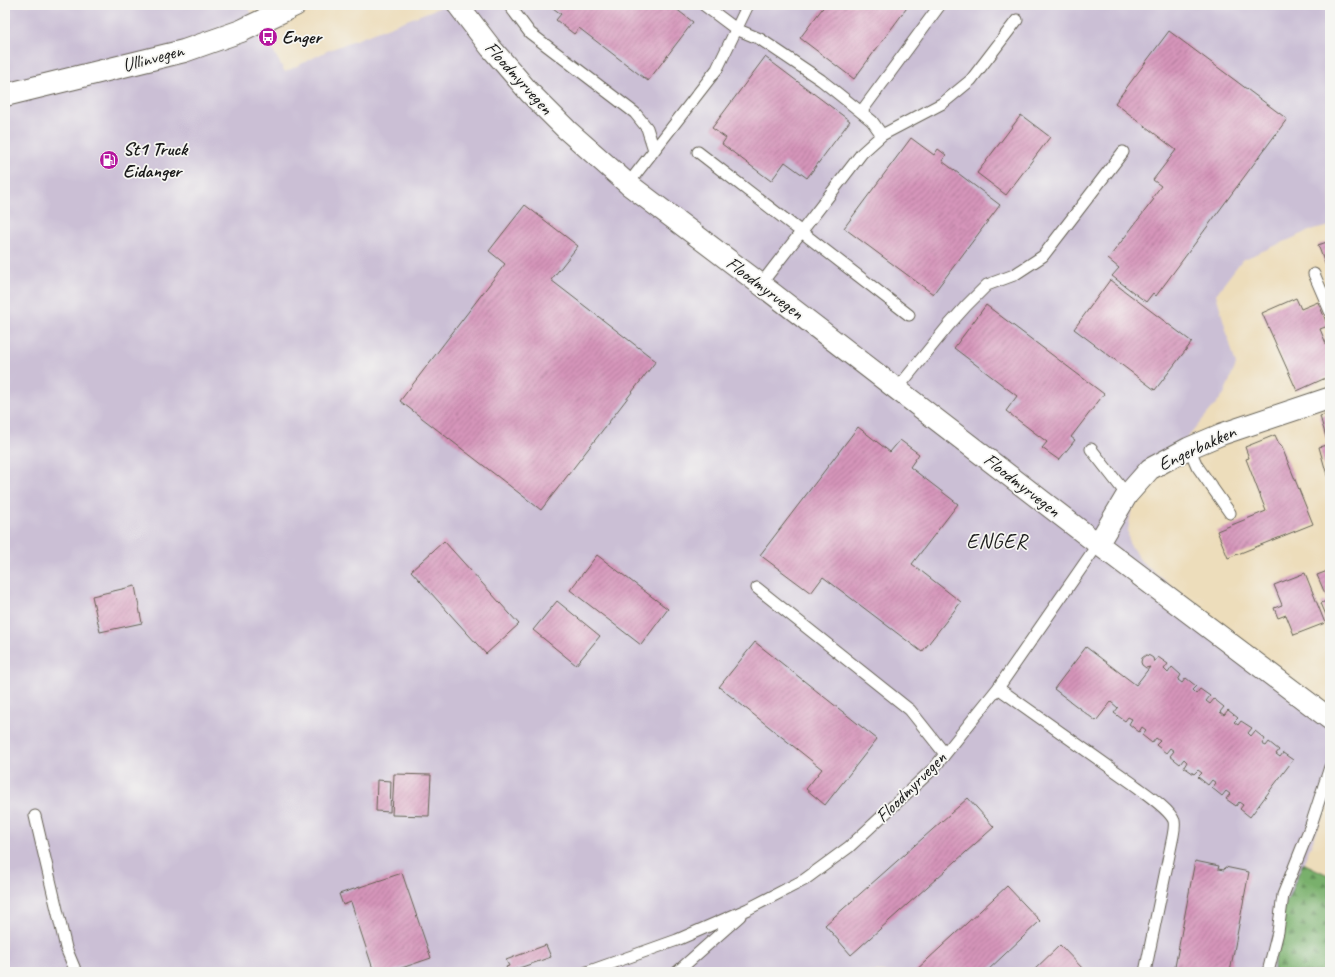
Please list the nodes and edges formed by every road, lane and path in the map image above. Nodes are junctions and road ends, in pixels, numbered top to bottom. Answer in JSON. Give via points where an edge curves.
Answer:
{"nodes":[{"id":1,"x":295,"y":5,"type":"edge"},
{"id":2,"x":458,"y":5,"type":"edge"},
{"id":3,"x":509,"y":5,"type":"edge"},
{"id":4,"x":704,"y":5,"type":"edge"},
{"id":5,"x":748,"y":5,"type":"edge"},
{"id":6,"x":940,"y":5,"type":"edge"},
{"id":7,"x":1017,"y":20,"type":"dead end"},
{"id":8,"x":736,"y":29,"type":"junction"},
{"id":9,"x":5,"y":95,"type":"edge"},
{"id":10,"x":862,"y":112,"type":"junction"},
{"id":11,"x":882,"y":135,"type":"junction"},
{"id":12,"x":654,"y":150,"type":"junction"},
{"id":13,"x":698,"y":152,"type":"dead end"},
{"id":14,"x":1122,"y":152,"type":"dead end"},
{"id":15,"x":628,"y":184,"type":"junction"},
{"id":16,"x":801,"y":231,"type":"junction"},
{"id":17,"x":1314,"y":274,"type":"dead end"},
{"id":18,"x":761,"y":284,"type":"junction"},
{"id":19,"x":1330,"y":311,"type":"edge"},
{"id":20,"x":909,"y":315,"type":"dead end"},
{"id":21,"x":897,"y":389,"type":"junction"},
{"id":22,"x":1330,"y":398,"type":"edge"},
{"id":23,"x":1189,"y":448,"type":"junction"},
{"id":24,"x":1090,"y":449,"type":"dead end"},
{"id":25,"x":1127,"y":495,"type":"junction"},
{"id":26,"x":1230,"y":513,"type":"dead end"},
{"id":27,"x":1098,"y":544,"type":"junction"},
{"id":28,"x":757,"y":588,"type":"dead end"},
{"id":29,"x":998,"y":688,"type":"junction"},
{"id":30,"x":1330,"y":719,"type":"edge"},
{"id":31,"x":945,"y":754,"type":"junction"},
{"id":32,"x":1330,"y":767,"type":"edge"},
{"id":33,"x":35,"y":816,"type":"dead end"},
{"id":34,"x":748,"y":909,"type":"junction"},
{"id":35,"x":76,"y":972,"type":"edge"},
{"id":36,"x":587,"y":972,"type":"edge"},
{"id":37,"x":677,"y":972,"type":"edge"},
{"id":38,"x":1145,"y":972,"type":"edge"},
{"id":39,"x":1268,"y":972,"type":"edge"}],
"edges":[{"from":1,"to":9,"type":"main road","name":"Ullinvegen","via":[[241,31],[184,51]]},
{"from":2,"to":15,"type":"street","name":"Floodmyrvegen","via":[[529,92]]},
{"from":3,"to":12,"type":"lane","via":[[530,33],[635,113],[647,128]]},
{"from":4,"to":8,"type":"lane"},
{"from":5,"to":8,"type":"lane"},
{"from":6,"to":10,"type":"lane"},
{"from":7,"to":11,"type":"lane","via":[[971,80],[943,103]]},
{"from":8,"to":10,"type":"lane","via":[[760,39],[821,80]]},
{"from":8,"to":12,"type":"lane","via":[[716,69]]},
{"from":10,"to":11,"type":"lane"},
{"from":11,"to":16,"type":"lane","via":[[862,153]]},
{"from":12,"to":15,"type":"lane"},
{"from":13,"to":16,"type":"lane"},
{"from":14,"to":21,"type":"lane","via":[[1043,256],[1014,275],[987,286],[948,326]]},
{"from":15,"to":18,"type":"street","name":"Floodmyrvegen"},
{"from":16,"to":18,"type":"lane"},
{"from":16,"to":20,"type":"lane"},
{"from":17,"to":19,"type":"lane"},
{"from":18,"to":21,"type":"street","name":"Floodmyrvegen"},
{"from":21,"to":27,"type":"street","name":"Floodmyrvegen"},
{"from":22,"to":23,"type":"street","name":"Engerbakken","via":[[1222,434]]},
{"from":23,"to":25,"type":"street","name":"Engerbakken","via":[[1150,469]]},
{"from":23,"to":26,"type":"lane","via":[[1197,466]]},
{"from":24,"to":25,"type":"lane"},
{"from":25,"to":27,"type":"street","name":"Engerbakken"},
{"from":27,"to":29,"type":"lane","name":"Floodmyrvegen"},
{"from":27,"to":30,"type":"street","name":"Floodmyrvegen"},
{"from":28,"to":31,"type":"lane","via":[[910,710]]},
{"from":29,"to":31,"type":"lane","name":"Floodmyrvegen"},
{"from":29,"to":38,"type":"lane","via":[[1137,787],[1173,819],[1173,836]]},
{"from":31,"to":34,"type":"lane","name":"Floodmyrvegen","via":[[934,768],[849,847],[804,880]]},
{"from":32,"to":39,"type":"lane","via":[[1311,825],[1283,895],[1278,932]]},
{"from":33,"to":35,"type":"lane","via":[[66,948]]},
{"from":34,"to":36,"type":"lane","name":"Floodmyrvegen","via":[[677,940]]},
{"from":34,"to":37,"type":"lane"}]}
